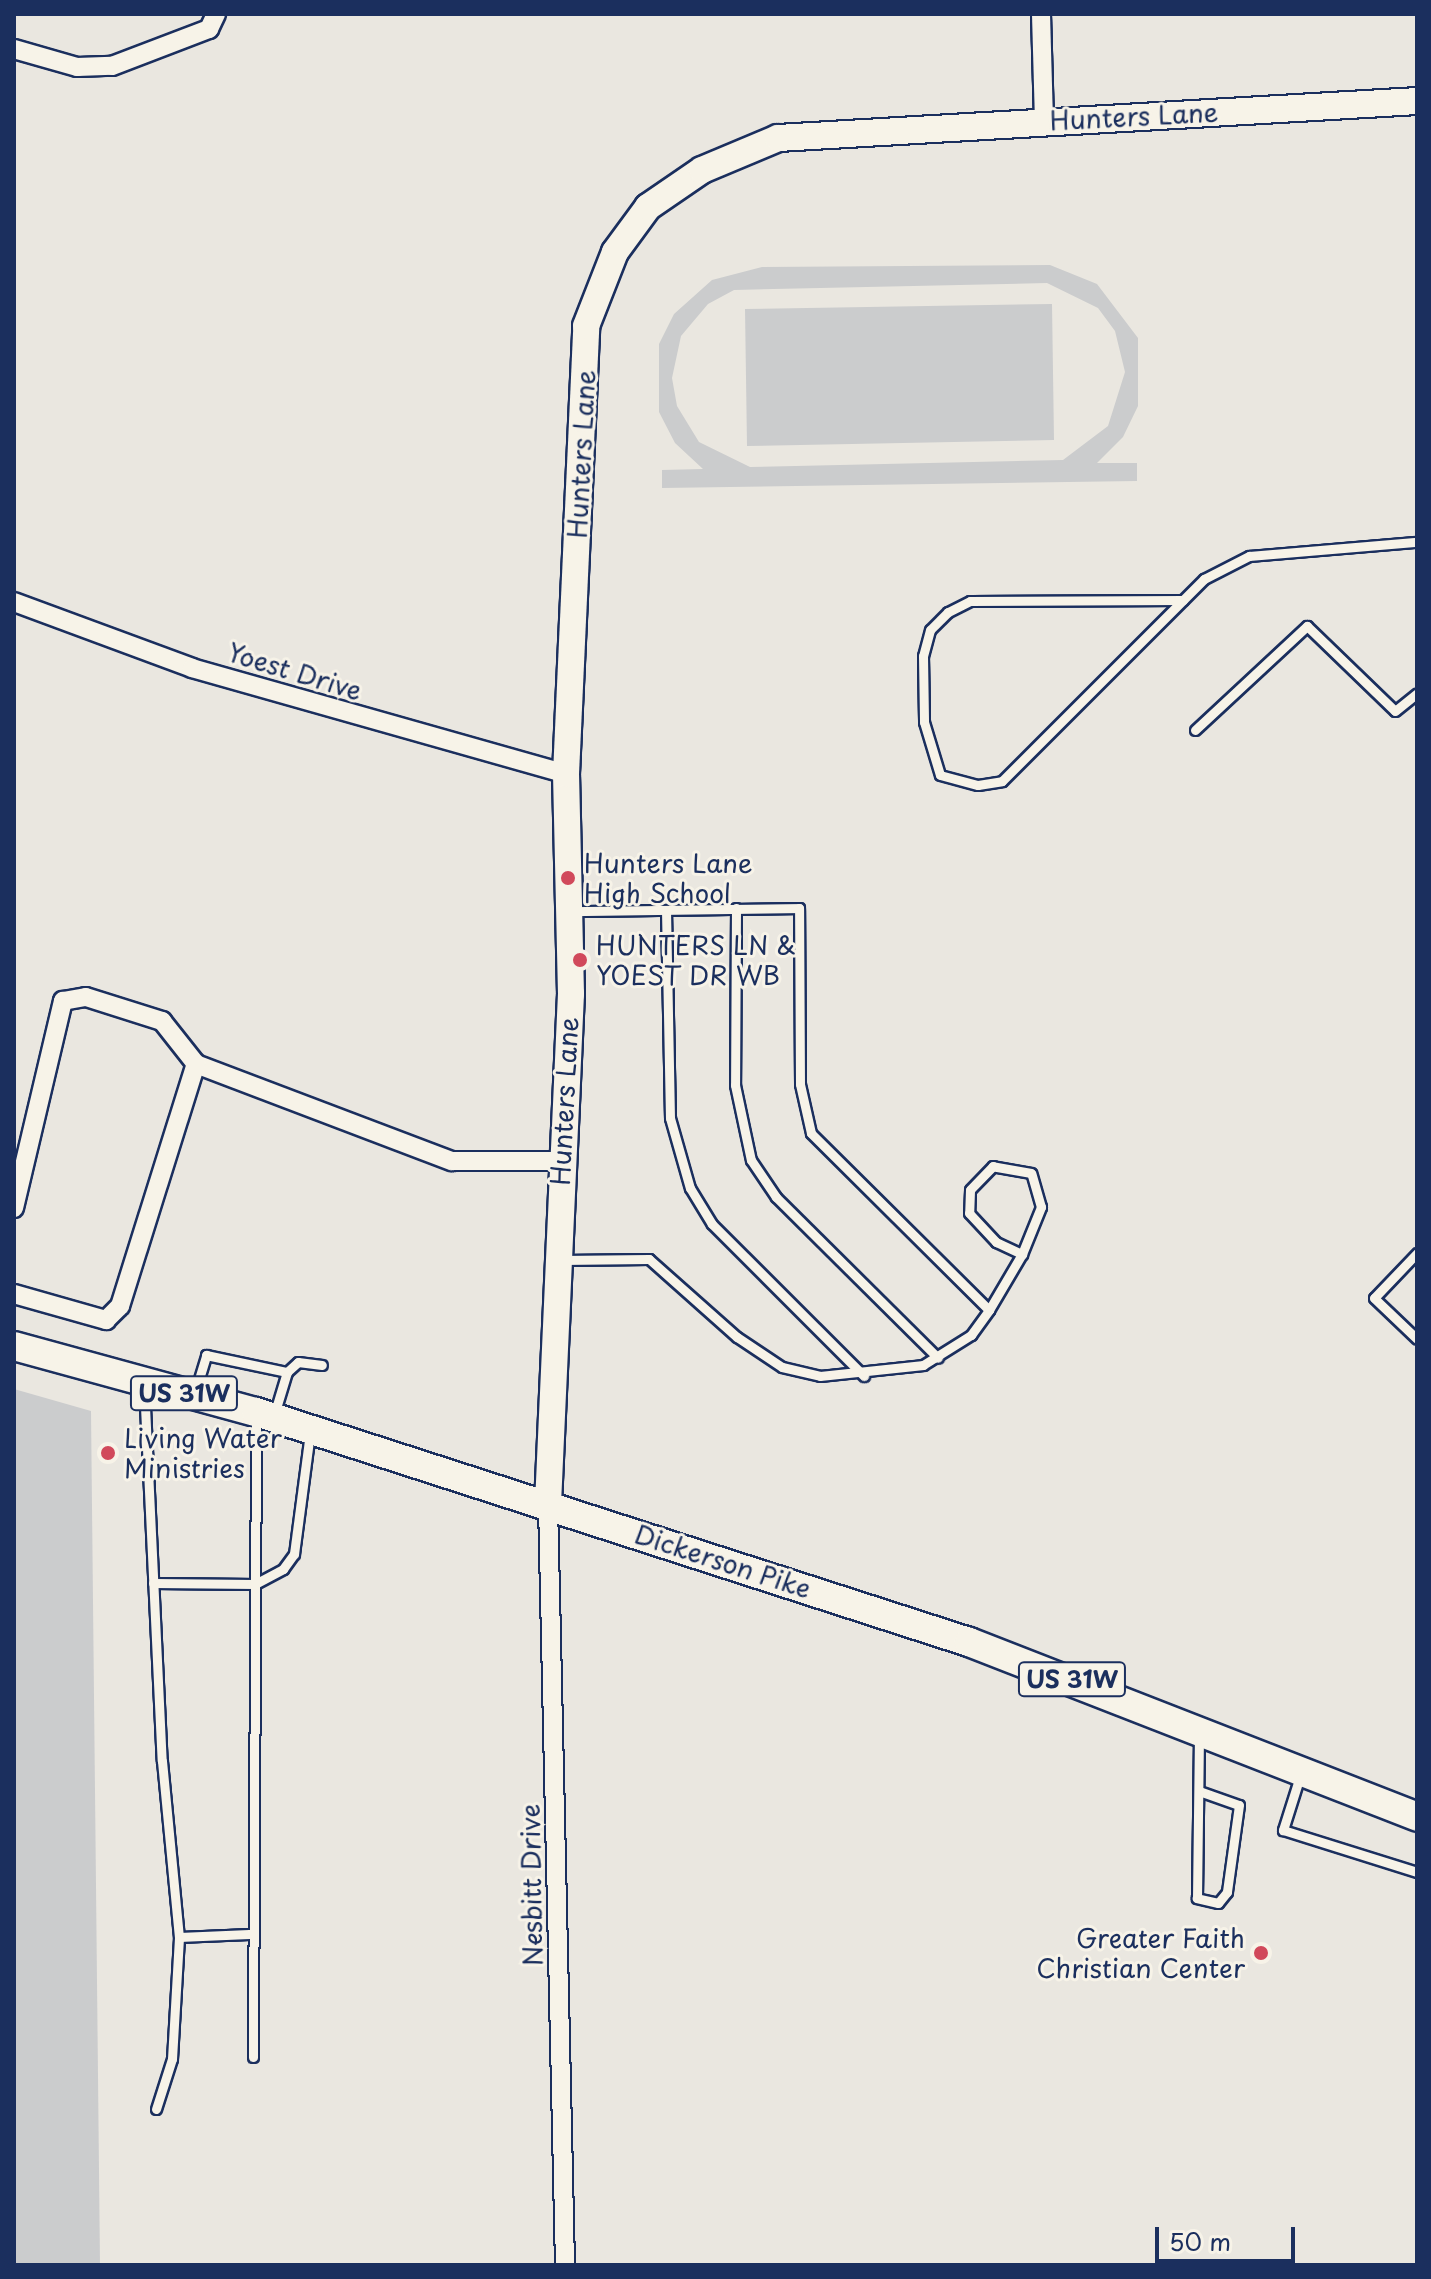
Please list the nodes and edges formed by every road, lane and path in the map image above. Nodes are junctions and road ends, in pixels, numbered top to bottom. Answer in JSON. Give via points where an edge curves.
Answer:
{"nodes":[{"id":1,"x":216,"y":14,"type":"edge"},
{"id":2,"x":1041,"y":14,"type":"edge"},
{"id":3,"x":14,"y":49,"type":"edge"},
{"id":4,"x":1417,"y":101,"type":"edge"},
{"id":5,"x":1044,"y":120,"type":"junction"},
{"id":6,"x":1417,"y":542,"type":"edge"},
{"id":7,"x":1183,"y":600,"type":"junction"},
{"id":8,"x":14,"y":602,"type":"edge"},
{"id":9,"x":1417,"y":693,"type":"edge"},
{"id":10,"x":1195,"y":730,"type":"dead end"},
{"id":11,"x":566,"y":774,"type":"junction"},
{"id":12,"x":736,"y":908,"type":"junction"},
{"id":13,"x":666,"y":910,"type":"junction"},
{"id":14,"x":568,"y":911,"type":"junction"},
{"id":15,"x":196,"y":1064,"type":"junction"},
{"id":16,"x":561,"y":1161,"type":"junction"},
{"id":17,"x":14,"y":1208,"type":"edge"},
{"id":18,"x":1022,"y":1254,"type":"junction"},
{"id":19,"x":1416,"y":1257,"type":"edge"},
{"id":20,"x":555,"y":1260,"type":"junction"},
{"id":21,"x":14,"y":1294,"type":"edge"},
{"id":22,"x":989,"y":1310,"type":"junction"},
{"id":23,"x":1417,"y":1339,"type":"edge"},
{"id":24,"x":14,"y":1346,"type":"edge"},
{"id":25,"x":938,"y":1358,"type":"junction"},
{"id":26,"x":322,"y":1365,"type":"dead end"},
{"id":27,"x":287,"y":1372,"type":"junction"},
{"id":28,"x":864,"y":1376,"type":"junction"},
{"id":29,"x":143,"y":1382,"type":"junction"},
{"id":30,"x":194,"y":1395,"type":"junction"},
{"id":31,"x":264,"y":1415,"type":"junction"},
{"id":32,"x":310,"y":1429,"type":"junction"},
{"id":33,"x":548,"y":1504,"type":"junction"},
{"id":34,"x":153,"y":1583,"type":"junction"},
{"id":35,"x":255,"y":1584,"type":"junction"},
{"id":36,"x":1199,"y":1729,"type":"junction"},
{"id":37,"x":1301,"y":1773,"type":"junction"},
{"id":38,"x":1199,"y":1791,"type":"junction"},
{"id":39,"x":1417,"y":1817,"type":"edge"},
{"id":40,"x":1417,"y":1872,"type":"edge"},
{"id":41,"x":249,"y":1934,"type":"junction"},
{"id":42,"x":179,"y":1937,"type":"junction"},
{"id":43,"x":253,"y":2057,"type":"dead end"},
{"id":44,"x":156,"y":2109,"type":"dead end"},
{"id":45,"x":565,"y":2265,"type":"edge"}],
"edges":[{"from":1,"to":3,"type":"street","via":[[209,29],[112,66],[77,67]]},
{"from":2,"to":5,"type":"street"},
{"from":4,"to":5,"type":"street","name":"Hunters Lane"},
{"from":5,"to":11,"type":"street","name":"Hunters Lane","via":[[778,138],[702,170],[659,200],[615,252],[586,326]]},
{"from":6,"to":7,"type":"lane","via":[[1249,556],[1204,579]]},
{"from":7,"to":7,"type":"lane","via":[[970,601],[948,612],[930,630],[923,656],[924,722],[940,775],[978,785],[1002,781]]},
{"from":8,"to":11,"type":"street","name":"Yoest Drive","via":[[192,668]]},
{"from":9,"to":10,"type":"lane","via":[[1395,711],[1307,626]]},
{"from":11,"to":14,"type":"street","name":"Hunters Lane"},
{"from":12,"to":13,"type":"lane"},
{"from":12,"to":22,"type":"lane","via":[[799,908],[800,1084],[811,1133]]},
{"from":12,"to":25,"type":"lane","via":[[735,1085],[751,1160],[776,1197]]},
{"from":13,"to":14,"type":"lane"},
{"from":13,"to":28,"type":"lane","via":[[670,1118],[690,1188],[712,1224]]},
{"from":14,"to":16,"type":"street","name":"Hunters Lane"},
{"from":15,"to":16,"type":"street","via":[[452,1161]]},
{"from":15,"to":17,"type":"street","via":[[162,1021],[86,997],[63,1001]]},
{"from":15,"to":21,"type":"street","via":[[120,1306],[106,1320]]},
{"from":16,"to":20,"type":"street","name":"Hunters Lane"},
{"from":18,"to":18,"type":"lane","via":[[1041,1207],[1038,1184],[1020,1166],[993,1166],[970,1190],[969,1213],[996,1242]]},
{"from":18,"to":22,"type":"lane"},
{"from":19,"to":23,"type":"lane","via":[[1374,1298]]},
{"from":20,"to":28,"type":"lane","via":[[649,1259],[782,1367]]},
{"from":20,"to":33,"type":"street","name":"Hunters Lane"},
{"from":22,"to":25,"type":"lane"},
{"from":24,"to":29,"type":"main road","name":"Dickerson Pike","number":"US 31W"},
{"from":25,"to":28,"type":"lane"},
{"from":26,"to":27,"type":"lane","via":[[298,1362]]},
{"from":27,"to":30,"type":"lane","via":[[206,1355]]},
{"from":27,"to":31,"type":"lane"},
{"from":29,"to":30,"type":"main road","name":"Dickerson Pike","number":"US 31W"},
{"from":29,"to":34,"type":"lane"},
{"from":30,"to":31,"type":"main road","name":"Dickerson Pike","number":"US 31W"},
{"from":31,"to":32,"type":"main road","name":"Dickerson Pike","number":"US 31W"},
{"from":31,"to":35,"type":"lane"},
{"from":32,"to":33,"type":"main road","name":"Dickerson Pike","number":"US 31W"},
{"from":32,"to":35,"type":"lane","via":[[294,1554],[283,1569]]},
{"from":33,"to":36,"type":"main road","name":"Dickerson Pike","number":"US 31W","via":[[969,1642]]},
{"from":33,"to":45,"type":"street","name":"Nesbitt Drive"},
{"from":34,"to":35,"type":"lane"},
{"from":34,"to":42,"type":"lane"},
{"from":35,"to":41,"type":"lane"},
{"from":36,"to":37,"type":"main road","name":"Dickerson Pike","number":"US 31W"},
{"from":36,"to":38,"type":"lane"},
{"from":37,"to":39,"type":"main road","name":"Dickerson Pike","number":"US 31W"},
{"from":37,"to":40,"type":"lane","via":[[1283,1830]]},
{"from":38,"to":38,"type":"lane","via":[[1197,1898],[1218,1903],[1227,1892],[1239,1805]]},
{"from":41,"to":42,"type":"lane"},
{"from":41,"to":43,"type":"lane"},
{"from":42,"to":44,"type":"lane","via":[[172,2059]]}]}
